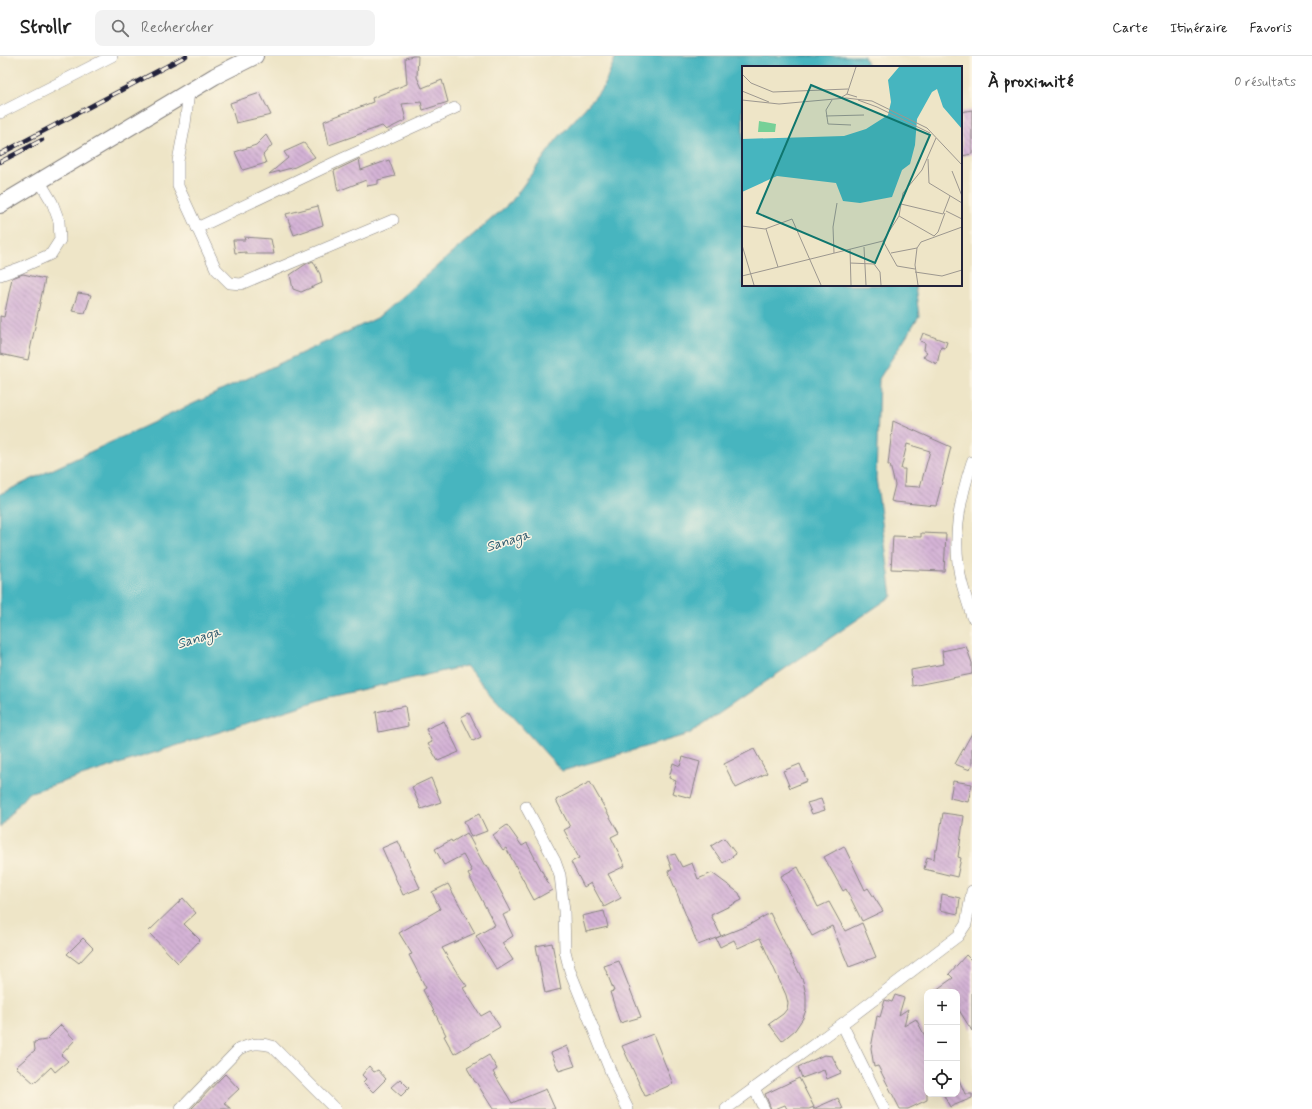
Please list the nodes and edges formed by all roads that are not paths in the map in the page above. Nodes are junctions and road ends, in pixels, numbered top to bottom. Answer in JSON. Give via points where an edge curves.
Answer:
{"nodes":[{"id":1,"x":112,"y":56,"type":"edge"},
{"id":2,"x":249,"y":58,"type":"edge"},
{"id":3,"x":189,"y":92,"type":"junction"},
{"id":4,"x":455,"y":108,"type":"dead end"},
{"id":5,"x":0,"y":113,"type":"edge"},
{"id":6,"x":40,"y":182,"type":"junction"},
{"id":7,"x":0,"y":205,"type":"edge"},
{"id":8,"x":393,"y":220,"type":"dead end"},
{"id":9,"x":196,"y":228,"type":"junction"},
{"id":10,"x":0,"y":275,"type":"edge"},
{"id":11,"x":972,"y":462,"type":"edge"},
{"id":12,"x":972,"y":617,"type":"edge"},
{"id":13,"x":526,"y":807,"type":"dead end"},
{"id":14,"x":972,"y":891,"type":"edge"},
{"id":15,"x":962,"y":931,"type":"junction"},
{"id":16,"x":972,"y":937,"type":"edge"},
{"id":17,"x":842,"y":1024,"type":"junction"},
{"id":18,"x":754,"y":1088,"type":"junction"},
{"id":19,"x":181,"y":1109,"type":"edge"},
{"id":20,"x":335,"y":1109,"type":"edge"},
{"id":21,"x":628,"y":1109,"type":"edge"},
{"id":22,"x":726,"y":1109,"type":"edge"},
{"id":23,"x":764,"y":1109,"type":"edge"},
{"id":24,"x":884,"y":1109,"type":"edge"}],
"edges":[{"from":1,"to":5,"type":"street"},
{"from":2,"to":3,"type":"highway"},
{"from":3,"to":6,"type":"highway"},
{"from":3,"to":9,"type":"street","via":[[178,160],[178,186]]},
{"from":4,"to":9,"type":"street","via":[[342,158]]},
{"from":6,"to":7,"type":"highway"},
{"from":6,"to":10,"type":"street","via":[[52,202],[59,221],[60,240],[51,254]]},
{"from":8,"to":9,"type":"street","via":[[241,284],[230,283],[216,269]]},
{"from":11,"to":12,"type":"street","via":[[961,499],[956,540],[962,583]]},
{"from":13,"to":21,"type":"street","via":[[560,875],[565,952],[573,980]]},
{"from":14,"to":15,"type":"street","via":[[968,916]]},
{"from":15,"to":16,"type":"street"},
{"from":15,"to":17,"type":"street"},
{"from":17,"to":18,"type":"street"},
{"from":17,"to":24,"type":"street"},
{"from":18,"to":22,"type":"street"},
{"from":18,"to":23,"type":"street"},
{"from":19,"to":20,"type":"street","via":[[239,1049],[261,1043],[272,1046]]}]}
